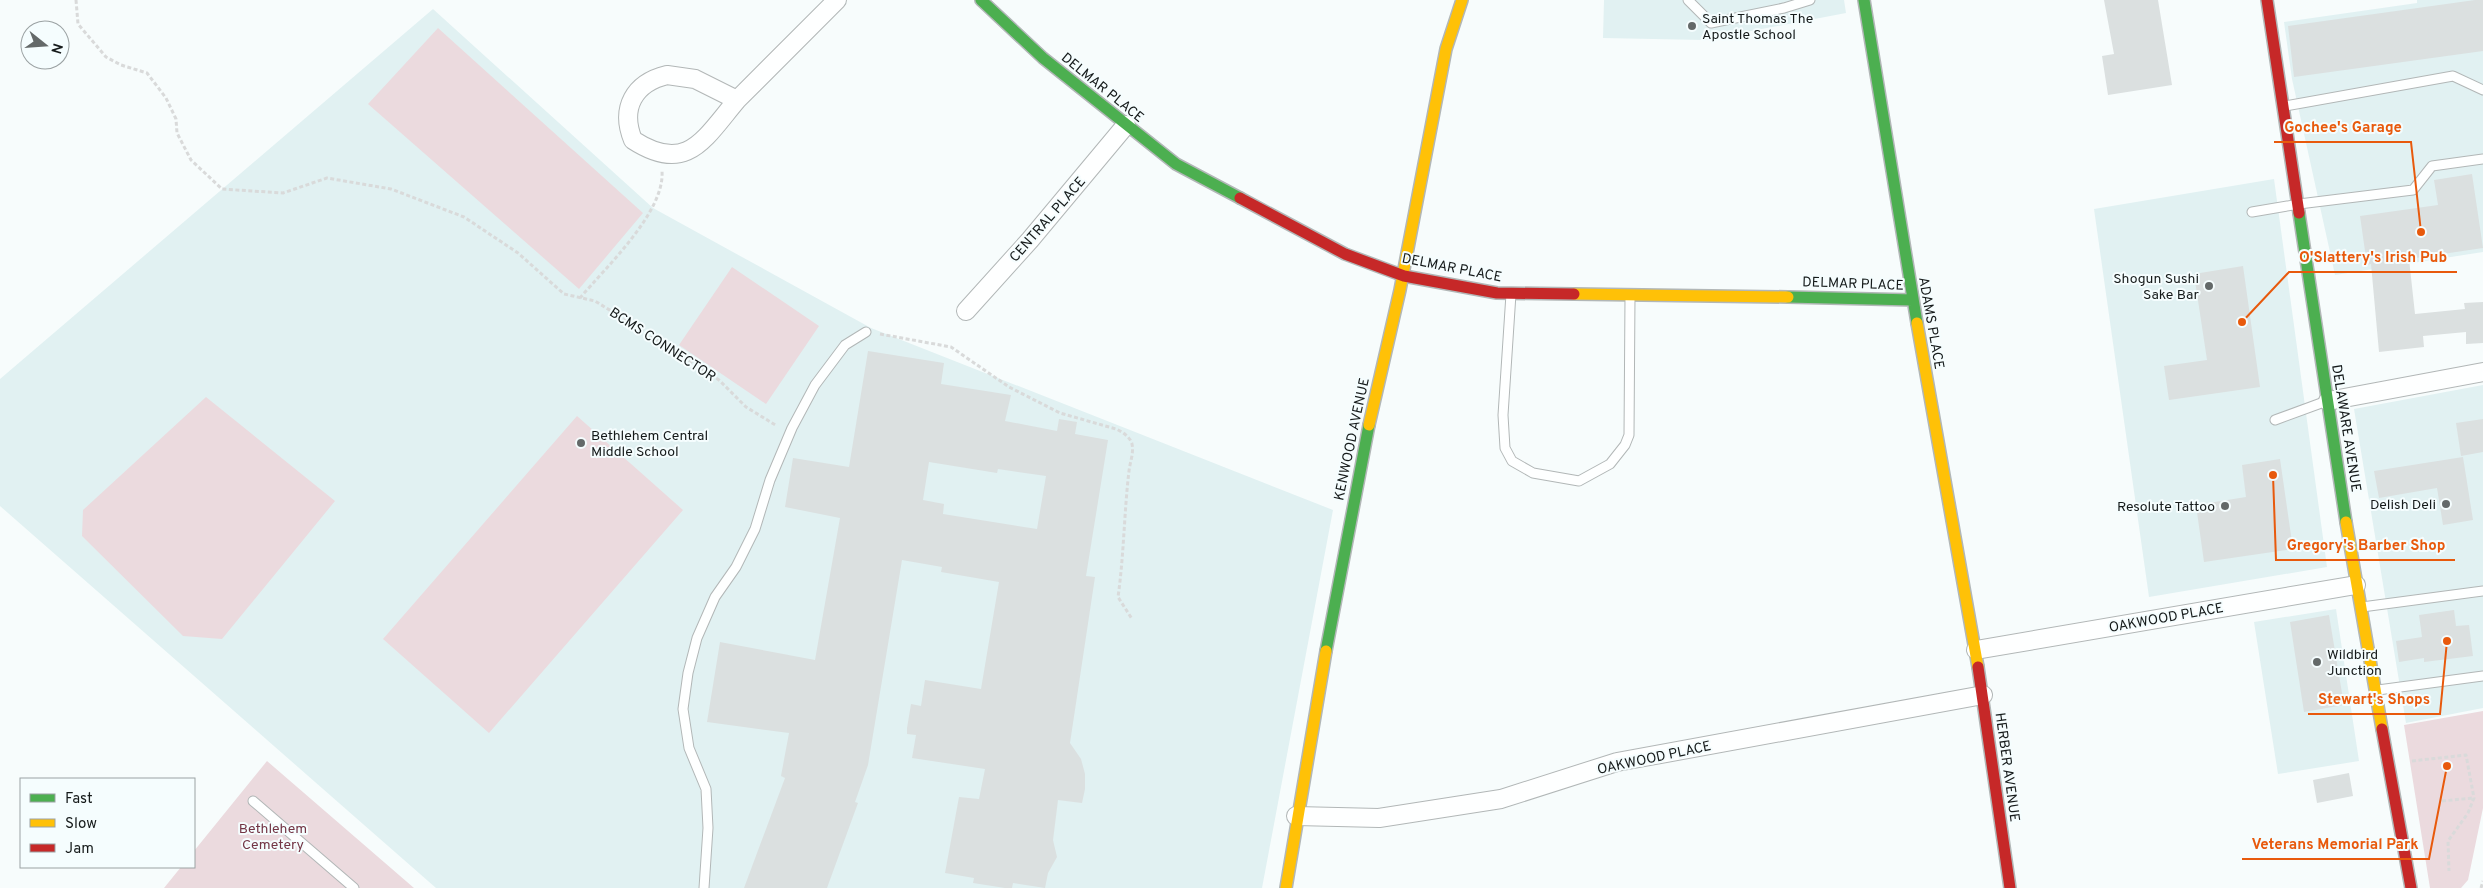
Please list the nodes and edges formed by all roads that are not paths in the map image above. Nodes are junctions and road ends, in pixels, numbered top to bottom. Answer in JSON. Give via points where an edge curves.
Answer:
{"nodes":[{"id":1,"x":837,"y":0,"type":"edge"},
{"id":2,"x":981,"y":0,"type":"edge"},
{"id":3,"x":1462,"y":0,"type":"edge"},
{"id":4,"x":1688,"y":0,"type":"edge"},
{"id":5,"x":1810,"y":0,"type":"edge"},
{"id":6,"x":1864,"y":0,"type":"edge"},
{"id":7,"x":2267,"y":0,"type":"edge"},
{"id":8,"x":2483,"y":90,"type":"edge"},
{"id":9,"x":737,"y":100,"type":"junction"},
{"id":10,"x":2285,"y":106,"type":"junction"},
{"id":11,"x":1126,"y":125,"type":"junction"},
{"id":12,"x":2483,"y":159,"type":"edge"},
{"id":13,"x":2299,"y":204,"type":"junction"},
{"id":14,"x":2252,"y":212,"type":"dead end"},
{"id":15,"x":1404,"y":276,"type":"junction"},
{"id":16,"x":1511,"y":293,"type":"junction"},
{"id":17,"x":1630,"y":294,"type":"junction"},
{"id":18,"x":1913,"y":300,"type":"junction"},
{"id":19,"x":966,"y":311,"type":"dead end"},
{"id":20,"x":866,"y":332,"type":"road end"},
{"id":21,"x":2483,"y":372,"type":"edge"},
{"id":22,"x":2328,"y":401,"type":"junction"},
{"id":23,"x":2275,"y":420,"type":"dead end"},
{"id":24,"x":2356,"y":585,"type":"junction"},
{"id":25,"x":2483,"y":591,"type":"edge"},
{"id":26,"x":2360,"y":608,"type":"junction"},
{"id":27,"x":1976,"y":650,"type":"junction"},
{"id":28,"x":2483,"y":676,"type":"edge"},
{"id":29,"x":2376,"y":690,"type":"junction"},
{"id":30,"x":1983,"y":695,"type":"junction"},
{"id":31,"x":253,"y":801,"type":"dead end"},
{"id":32,"x":1296,"y":816,"type":"junction"},
{"id":33,"x":354,"y":888,"type":"edge"},
{"id":34,"x":704,"y":888,"type":"edge"},
{"id":35,"x":1286,"y":888,"type":"edge"},
{"id":36,"x":2010,"y":888,"type":"edge"},
{"id":37,"x":2411,"y":888,"type":"edge"}],
"edges":[{"from":1,"to":9,"type":"street"},
{"from":2,"to":11,"type":"street","name":"DELMAR PLACE","via":[[1043,58]]},
{"from":3,"to":15,"type":"street","name":"KENWOOD AVENUE","via":[[1446,49]]},
{"from":4,"to":5,"type":"lane","via":[[1711,23]]},
{"from":6,"to":18,"type":"street","name":"ADAMS PLACE"},
{"from":7,"to":10,"type":"street","name":"DELAWARE AVENUE"},
{"from":8,"to":10,"type":"lane","via":[[2453,76]]},
{"from":9,"to":9,"type":"street","via":[[695,78],[667,75],[650,82],[630,100],[627,126],[633,140],[661,155],[690,150]]},
{"from":10,"to":13,"type":"street","name":"DELAWARE AVENUE"},
{"from":11,"to":15,"type":"street","name":"DELMAR PLACE","via":[[1176,164],[1345,254]]},
{"from":11,"to":19,"type":"street","name":"CENTRAL PLACE"},
{"from":12,"to":13,"type":"lane","via":[[2432,166],[2413,190]]},
{"from":13,"to":14,"type":"lane"},
{"from":13,"to":22,"type":"street","name":"DELAWARE AVENUE"},
{"from":15,"to":16,"type":"street","name":"DELMAR PLACE"},
{"from":15,"to":32,"type":"street","name":"KENWOOD AVENUE","via":[[1368,425]]},
{"from":16,"to":17,"type":"street","name":"DELMAR PLACE"},
{"from":16,"to":17,"type":"lane","via":[[1504,448],[1512,461],[1533,473],[1579,482],[1610,464],[1626,445],[1629,435]]},
{"from":17,"to":18,"type":"street","name":"DELMAR PLACE"},
{"from":18,"to":27,"type":"street","name":"ADAMS PLACE"},
{"from":20,"to":34,"type":"lane","via":[[845,345],[815,385],[770,480],[755,529],[736,567],[715,597],[697,638],[683,709],[689,748],[706,789],[708,828]]},
{"from":21,"to":22,"type":"street"},
{"from":22,"to":23,"type":"lane"},
{"from":22,"to":24,"type":"street","name":"DELAWARE AVENUE"},
{"from":24,"to":26,"type":"street","name":"DELAWARE AVENUE"},
{"from":24,"to":27,"type":"street","name":"OAKWOOD PLACE"},
{"from":25,"to":26,"type":"lane"},
{"from":26,"to":29,"type":"street","name":"DELAWARE AVENUE"},
{"from":27,"to":30,"type":"street","name":"HERBER AVENUE"},
{"from":28,"to":29,"type":"lane"},
{"from":29,"to":37,"type":"street","name":"DELAWARE AVENUE"},
{"from":30,"to":32,"type":"street","name":"OAKWOOD PLACE","via":[[1617,762],[1501,799],[1379,818]]},
{"from":30,"to":36,"type":"street","name":"HERBER AVENUE"},
{"from":31,"to":33,"type":"lane"},
{"from":32,"to":35,"type":"street","name":"KENWOOD AVENUE"}]}
